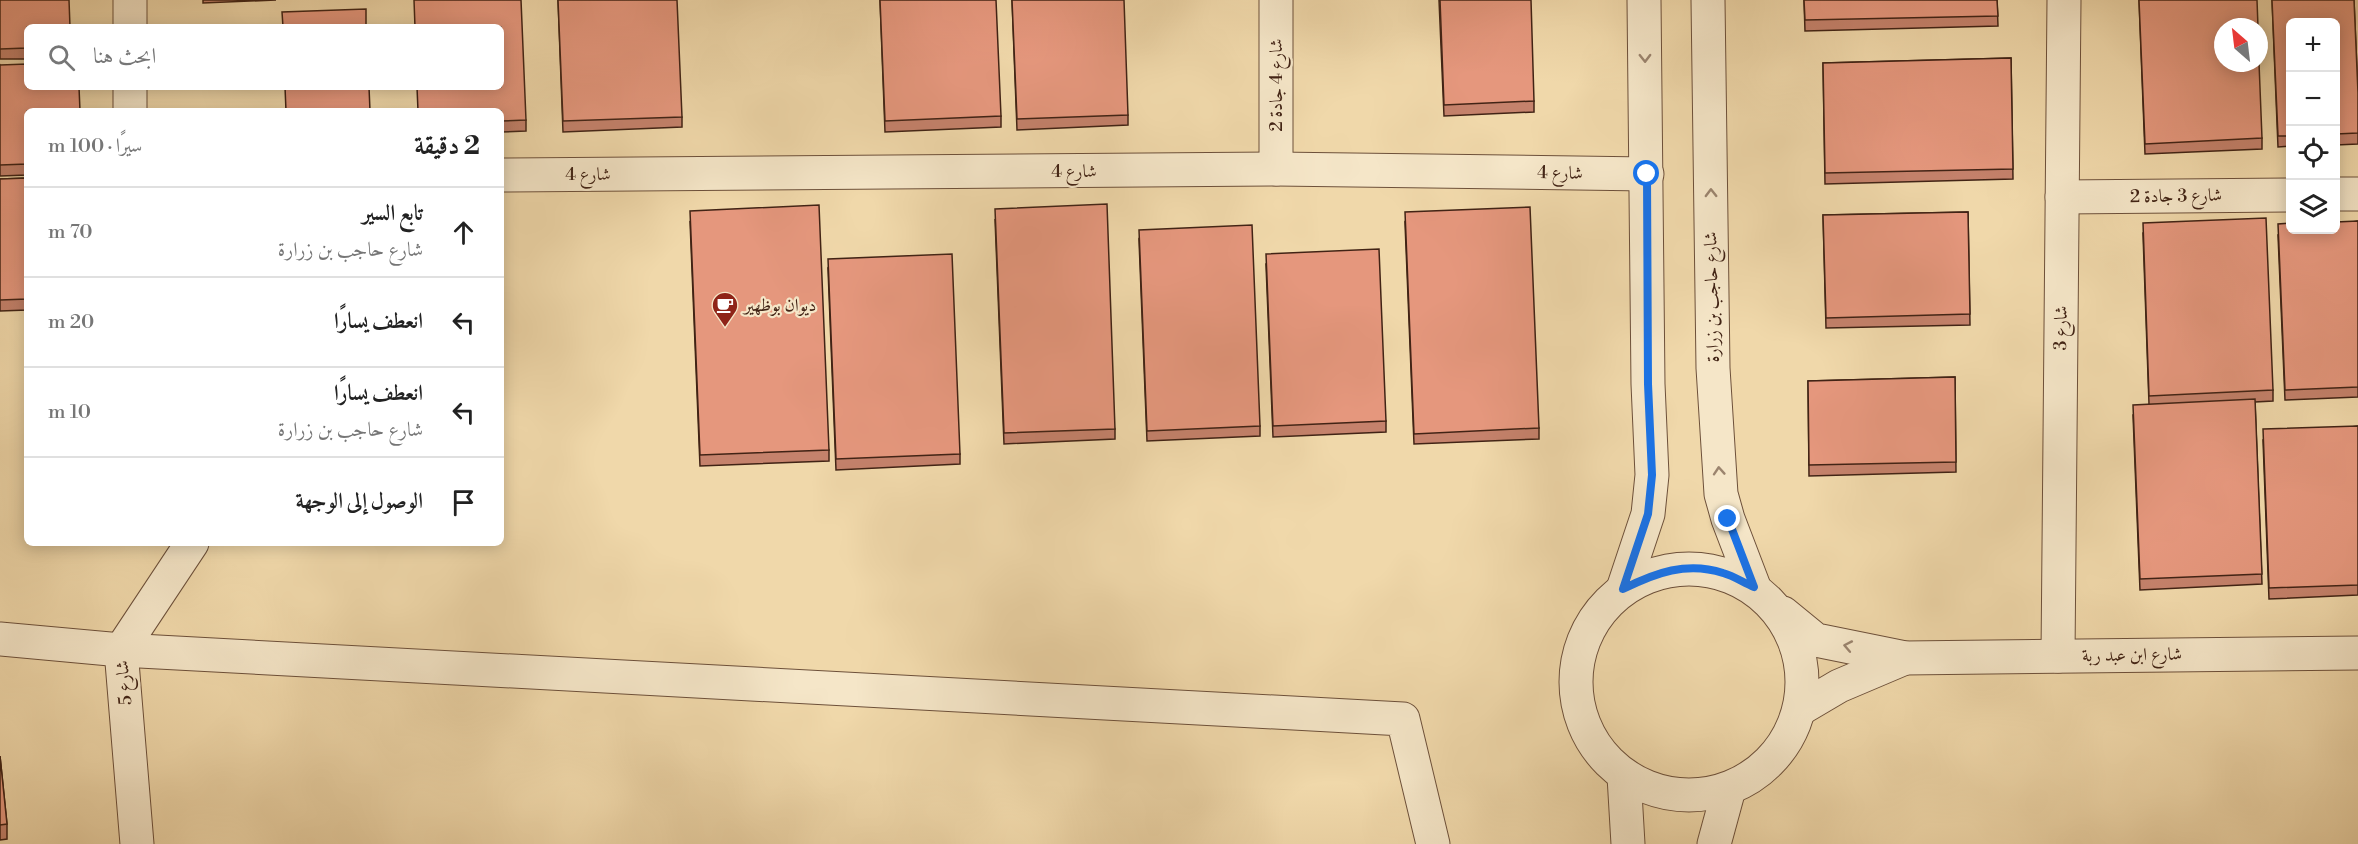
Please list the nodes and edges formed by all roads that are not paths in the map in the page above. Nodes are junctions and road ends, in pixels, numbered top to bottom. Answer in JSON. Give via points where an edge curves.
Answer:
{"nodes":[{"id":1,"x":130,"y":0,"type":"edge"},
{"id":2,"x":1275,"y":0,"type":"edge"},
{"id":3,"x":1644,"y":0,"type":"edge"},
{"id":4,"x":1708,"y":0,"type":"edge"},
{"id":5,"x":2064,"y":0,"type":"edge"},
{"id":6,"x":130,"y":24,"type":"edge"},
{"id":7,"x":130,"y":90,"type":"edge"},
{"id":8,"x":130,"y":108,"type":"edge"},
{"id":9,"x":1276,"y":169,"type":"junction"},
{"id":10,"x":504,"y":174,"type":"edge"},
{"id":11,"x":1647,"y":174,"type":"junction"},
{"id":12,"x":2340,"y":194,"type":"edge"},
{"id":13,"x":2358,"y":194,"type":"edge"},
{"id":14,"x":2286,"y":195,"type":"edge"},
{"id":15,"x":2062,"y":197,"type":"junction"},
{"id":16,"x":190,"y":546,"type":"edge"},
{"id":17,"x":1623,"y":589,"type":"junction"},
{"id":18,"x":1764,"y":597,"type":"junction"},
{"id":19,"x":0,"y":639,"type":"edge"},
{"id":20,"x":121,"y":650,"type":"junction"},
{"id":21,"x":2358,"y":653,"type":"edge"},
{"id":22,"x":2058,"y":656,"type":"junction"},
{"id":23,"x":1905,"y":658,"type":"junction"},
{"id":24,"x":1800,"y":709,"type":"junction"},
{"id":25,"x":1624,"y":776,"type":"junction"},
{"id":26,"x":1729,"y":789,"type":"junction"},
{"id":27,"x":137,"y":844,"type":"edge"},
{"id":28,"x":1433,"y":844,"type":"edge"},
{"id":29,"x":1628,"y":844,"type":"edge"},
{"id":30,"x":1714,"y":844,"type":"edge"}],
"edges":[{"from":1,"to":6,"type":"street"},
{"from":2,"to":9,"type":"street","name":"شارع 4 جادة 2"},
{"from":3,"to":11,"type":"street","one_way":true},
{"from":18,"to":4,"type":"street","name":"شارع حاجب بن زرارة","one_way":true,"via":[[1728,519],[1721,494],[1713,368]]},
{"from":5,"to":15,"type":"street","name":"شارع 3"},
{"from":7,"to":8,"type":"street"},
{"from":9,"to":10,"type":"street","name":"شارع 4"},
{"from":9,"to":11,"type":"street","name":"شارع 4"},
{"from":11,"to":17,"type":"street","via":[[1652,475],[1648,514]]},
{"from":12,"to":13,"type":"street"},
{"from":14,"to":15,"type":"street","name":"شارع 3 جادة 2"},
{"from":15,"to":22,"type":"street","name":"شارع 3"},
{"from":16,"to":20,"type":"street","name":"شارع 5"},
{"from":17,"to":18,"type":"street","via":[[1654,574],[1688,568],[1722,573]]},
{"from":17,"to":25,"type":"street","name":"شارع حاجب بن زرارة","via":[[1597,615],[1580,648],[1575,683],[1581,719],[1598,751]]},
{"from":23,"to":18,"type":"street","name":"شارع ابن عبد ربة","one_way":true,"via":[[1816,640]]},
{"from":18,"to":24,"type":"street","name":"شارع حاجب بن زرارة","via":[[1794,637],[1803,673]]},
{"from":19,"to":20,"type":"street"},
{"from":20,"to":27,"type":"street","name":"شارع 5"},
{"from":20,"to":28,"type":"street","via":[[1404,718]]},
{"from":21,"to":22,"type":"street","name":"شارع ابن عبد ربة"},
{"from":22,"to":23,"type":"street","name":"شارع ابن عبد ربة"},
{"from":23,"to":24,"type":"street","name":"شارع ابن عبد ربة","via":[[1839,686]]},
{"from":24,"to":26,"type":"street","name":"شارع حاجب بن زرارة","via":[[1785,743],[1761,770]]},
{"from":25,"to":26,"type":"street","name":"شارع حاجب بن زرارة","via":[[1657,791],[1693,796]]},
{"from":25,"to":29,"type":"street"},
{"from":26,"to":30,"type":"street"}]}
